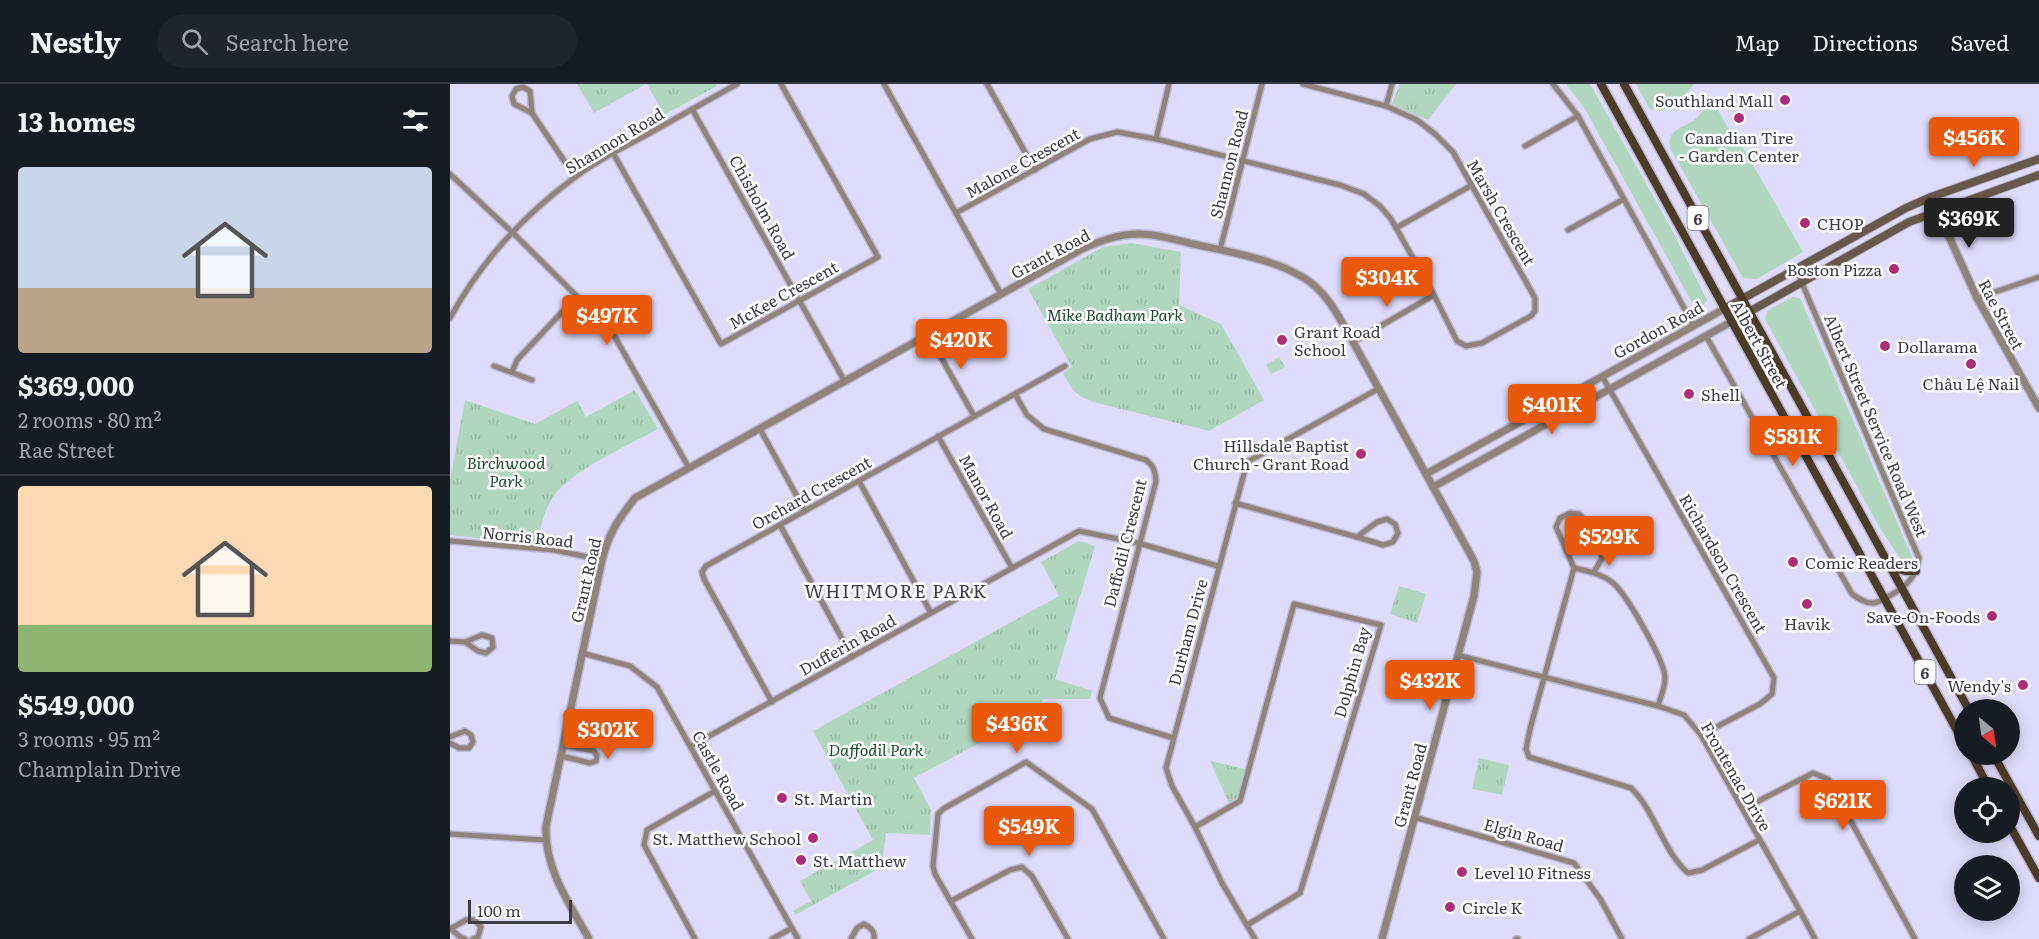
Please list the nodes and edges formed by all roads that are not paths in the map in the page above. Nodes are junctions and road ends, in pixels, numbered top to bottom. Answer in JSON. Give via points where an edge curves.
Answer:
{"nodes":[{"id":1,"x":737,"y":84,"type":"edge"},
{"id":2,"x":781,"y":84,"type":"edge"},
{"id":3,"x":884,"y":84,"type":"edge"},
{"id":4,"x":987,"y":84,"type":"edge"},
{"id":5,"x":1169,"y":84,"type":"edge"},
{"id":6,"x":1262,"y":84,"type":"edge"},
{"id":7,"x":1303,"y":84,"type":"edge"},
{"id":8,"x":1392,"y":84,"type":"edge"},
{"id":9,"x":1553,"y":84,"type":"edge"},
{"id":10,"x":1600,"y":84,"type":"edge"},
{"id":11,"x":1624,"y":84,"type":"edge"},
{"id":12,"x":1386,"y":106,"type":"junction"},
{"id":13,"x":692,"y":109,"type":"junction"},
{"id":14,"x":532,"y":112,"type":"junction"},
{"id":15,"x":1578,"y":116,"type":"junction"},
{"id":16,"x":1156,"y":139,"type":"junction"},
{"id":17,"x":1525,"y":146,"type":"dead end"},
{"id":18,"x":613,"y":153,"type":"junction"},
{"id":19,"x":2039,"y":159,"type":"edge"},
{"id":20,"x":1242,"y":161,"type":"junction"},
{"id":21,"x":1035,"y":170,"type":"junction"},
{"id":22,"x":450,"y":174,"type":"edge"},
{"id":23,"x":2039,"y":175,"type":"edge"},
{"id":24,"x":575,"y":177,"type":"junction"},
{"id":25,"x":1472,"y":185,"type":"junction"},
{"id":26,"x":1931,"y":197,"type":"junction"},
{"id":27,"x":1624,"y":199,"type":"junction"},
{"id":28,"x":1938,"y":211,"type":"junction"},
{"id":29,"x":956,"y":213,"type":"junction"},
{"id":30,"x":1396,"y":228,"type":"junction"},
{"id":31,"x":1568,"y":230,"type":"dead end"},
{"id":32,"x":512,"y":232,"type":"junction"},
{"id":33,"x":1220,"y":250,"type":"junction"},
{"id":34,"x":1796,"y":269,"type":"junction"},
{"id":35,"x":2039,"y":277,"type":"edge"},
{"id":36,"x":1802,"y":282,"type":"junction"},
{"id":37,"x":1001,"y":294,"type":"junction"},
{"id":38,"x":1434,"y":295,"type":"junction"},
{"id":39,"x":577,"y":296,"type":"junction"},
{"id":40,"x":1977,"y":298,"type":"junction"},
{"id":41,"x":1742,"y":299,"type":"junction"},
{"id":42,"x":799,"y":300,"type":"junction"},
{"id":43,"x":1724,"y":309,"type":"junction"},
{"id":44,"x":1749,"y":312,"type":"junction"},
{"id":45,"x":450,"y":318,"type":"edge"},
{"id":46,"x":1731,"y":322,"type":"junction"},
{"id":47,"x":1694,"y":326,"type":"junction"},
{"id":48,"x":928,"y":336,"type":"junction"},
{"id":49,"x":1706,"y":336,"type":"junction"},
{"id":50,"x":1353,"y":342,"type":"junction"},
{"id":51,"x":494,"y":366,"type":"dead end"},
{"id":52,"x":1065,"y":366,"type":"dead end"},
{"id":53,"x":512,"y":372,"type":"junction"},
{"id":54,"x":1602,"y":376,"type":"junction"},
{"id":55,"x":532,"y":380,"type":"dead end"},
{"id":56,"x":845,"y":382,"type":"junction"},
{"id":57,"x":1609,"y":388,"type":"junction"},
{"id":58,"x":1378,"y":389,"type":"junction"},
{"id":59,"x":1015,"y":394,"type":"junction"},
{"id":60,"x":2039,"y":408,"type":"edge"},
{"id":61,"x":974,"y":416,"type":"junction"},
{"id":62,"x":1512,"y":426,"type":"junction"},
{"id":63,"x":760,"y":429,"type":"junction"},
{"id":64,"x":938,"y":436,"type":"junction"},
{"id":65,"x":1519,"y":439,"type":"junction"},
{"id":66,"x":689,"y":468,"type":"junction"},
{"id":67,"x":1426,"y":474,"type":"junction"},
{"id":68,"x":859,"y":481,"type":"junction"},
{"id":69,"x":1433,"y":488,"type":"junction"},
{"id":70,"x":1235,"y":502,"type":"junction"},
{"id":71,"x":806,"y":511,"type":"junction"},
{"id":72,"x":780,"y":525,"type":"junction"},
{"id":73,"x":1357,"y":537,"type":"junction"},
{"id":74,"x":450,"y":541,"type":"edge"},
{"id":75,"x":1138,"y":543,"type":"junction"},
{"id":76,"x":602,"y":560,"type":"junction"},
{"id":77,"x":1218,"y":566,"type":"junction"},
{"id":78,"x":1890,"y":567,"type":"junction"},
{"id":79,"x":1012,"y":568,"type":"junction"},
{"id":80,"x":1574,"y":568,"type":"junction"},
{"id":81,"x":1916,"y":571,"type":"junction"},
{"id":82,"x":1594,"y":572,"type":"junction"},
{"id":83,"x":1902,"y":589,"type":"junction"},
{"id":84,"x":1884,"y":599,"type":"junction"},
{"id":85,"x":931,"y":613,"type":"junction"},
{"id":86,"x":450,"y":641,"type":"edge"},
{"id":87,"x":465,"y":642,"type":"junction"},
{"id":88,"x":582,"y":653,"type":"junction"},
{"id":89,"x":1457,"y":655,"type":"junction"},
{"id":90,"x":852,"y":657,"type":"junction"},
{"id":91,"x":1544,"y":677,"type":"junction"},
{"id":92,"x":1962,"y":699,"type":"edge"},
{"id":93,"x":772,"y":702,"type":"junction"},
{"id":94,"x":1658,"y":706,"type":"junction"},
{"id":95,"x":1954,"y":724,"type":"edge"},
{"id":96,"x":1701,"y":735,"type":"junction"},
{"id":97,"x":450,"y":737,"type":"edge"},
{"id":98,"x":1173,"y":738,"type":"junction"},
{"id":99,"x":450,"y":742,"type":"edge"},
{"id":100,"x":563,"y":745,"type":"junction"},
{"id":101,"x":691,"y":746,"type":"junction"},
{"id":102,"x":561,"y":756,"type":"junction"},
{"id":103,"x":2000,"y":765,"type":"edge"},
{"id":104,"x":716,"y":791,"type":"junction"},
{"id":105,"x":1743,"y":809,"type":"junction"},
{"id":106,"x":1414,"y":818,"type":"junction"},
{"id":107,"x":1195,"y":827,"type":"junction"},
{"id":108,"x":450,"y":834,"type":"edge"},
{"id":109,"x":2039,"y":837,"type":"edge"},
{"id":110,"x":545,"y":840,"type":"junction"},
{"id":111,"x":1759,"y":840,"type":"junction"},
{"id":112,"x":2019,"y":843,"type":"edge"},
{"id":113,"x":2039,"y":878,"type":"edge"},
{"id":114,"x":951,"y":901,"type":"junction"},
{"id":115,"x":1800,"y":911,"type":"junction"},
{"id":116,"x":1247,"y":925,"type":"junction"},
{"id":117,"x":792,"y":928,"type":"junction"},
{"id":118,"x":450,"y":929,"type":"edge"},
{"id":119,"x":465,"y":939,"type":"edge"},
{"id":120,"x":473,"y":939,"type":"edge"},
{"id":121,"x":589,"y":939,"type":"edge"},
{"id":122,"x":695,"y":939,"type":"edge"},
{"id":123,"x":772,"y":939,"type":"edge"},
{"id":124,"x":798,"y":939,"type":"edge"},
{"id":125,"x":851,"y":939,"type":"edge"},
{"id":126,"x":874,"y":939,"type":"edge"},
{"id":127,"x":972,"y":939,"type":"edge"},
{"id":128,"x":1068,"y":939,"type":"edge"},
{"id":129,"x":1164,"y":939,"type":"edge"},
{"id":130,"x":1255,"y":939,"type":"edge"},
{"id":131,"x":1382,"y":939,"type":"edge"},
{"id":132,"x":1622,"y":939,"type":"edge"},
{"id":133,"x":1749,"y":939,"type":"edge"},
{"id":134,"x":1815,"y":939,"type":"edge"},
{"id":135,"x":1915,"y":939,"type":"edge"}],
"edges":[{"from":1,"to":13,"type":"street","name":"Shannon Road"},
{"from":2,"to":42,"type":"street","name":"McKee Crescent","via":[[878,257]]},
{"from":3,"to":29,"type":"street"},
{"from":4,"to":21,"type":"street"},
{"from":5,"to":16,"type":"street"},
{"from":6,"to":20,"type":"street","name":"Shannon Road"},
{"from":7,"to":12,"type":"street","name":"Marsh Crescent"},
{"from":8,"to":12,"type":"street"},
{"from":9,"to":15,"type":"street"},
{"from":10,"to":43,"type":"main road","name":"Albert Street","number":"6"},
{"from":11,"to":41,"type":"main road","name":"Albert Street","number":"6"},
{"from":12,"to":25,"type":"street","name":"Marsh Crescent","via":[[1417,120],[1435,134],[1453,152]]},
{"from":13,"to":18,"type":"street","name":"Shannon Road"},
{"from":13,"to":42,"type":"street","name":"Chisholm Road"},
{"from":14,"to":14,"type":"street","via":[[530,91],[523,87],[516,90],[512,96],[514,104]]},
{"from":14,"to":24,"type":"street"},
{"from":15,"to":17,"type":"street"},
{"from":15,"to":27,"type":"street"},
{"from":16,"to":20,"type":"street","name":"Malone Crescent"},
{"from":16,"to":21,"type":"street","name":"Malone Crescent","via":[[1117,132],[1103,134]]},
{"from":18,"to":24,"type":"street","name":"Shannon Road"},
{"from":18,"to":42,"type":"street","name":"McKee Crescent","via":[[721,345]]},
{"from":19,"to":26,"type":"main road","name":"Gordon Road"},
{"from":20,"to":30,"type":"street","name":"Marsh Crescent","via":[[1364,194],[1380,206]]},
{"from":20,"to":33,"type":"street","name":"Shannon Road"},
{"from":21,"to":29,"type":"street","name":"Malone Crescent"},
{"from":22,"to":32,"type":"street"},
{"from":23,"to":28,"type":"main road","name":"Gordon Road"},
{"from":24,"to":32,"type":"street","name":"Shannon Road"},
{"from":25,"to":30,"type":"street"},
{"from":25,"to":38,"type":"street","name":"Marsh Crescent","via":[[1536,298],[1535,310],[1482,343],[1466,346],[1457,341]]},
{"from":26,"to":28,"type":"street","name":"Rae Street"},
{"from":26,"to":34,"type":"main road","name":"Gordon Road"},
{"from":27,"to":31,"type":"street"},
{"from":27,"to":47,"type":"street"},
{"from":28,"to":36,"type":"main road","name":"Gordon Road","via":[[1909,222]]},
{"from":28,"to":40,"type":"street","name":"Rae Street"},
{"from":29,"to":37,"type":"street"},
{"from":30,"to":38,"type":"street","name":"Marsh Crescent"},
{"from":32,"to":39,"type":"street"},
{"from":32,"to":45,"type":"street","name":"Shannon Road","via":[[479,272]]},
{"from":33,"to":37,"type":"street","name":"Grant Road","via":[[1163,237],[1122,235],[1082,249]]},
{"from":33,"to":50,"type":"street","name":"Grant Road","via":[[1298,274],[1323,293]]},
{"from":34,"to":36,"type":"street","name":"Albert Street Service Road West"},
{"from":34,"to":41,"type":"main road","name":"Gordon Road"},
{"from":35,"to":40,"type":"street"},
{"from":36,"to":44,"type":"main road","name":"Gordon Road"},
{"from":36,"to":81,"type":"street","name":"Albert Street Service Road West","via":[[1918,558]]},
{"from":37,"to":48,"type":"street","name":"Grant Road"},
{"from":38,"to":50,"type":"street"},
{"from":39,"to":53,"type":"street","via":[[517,360]]},
{"from":39,"to":66,"type":"street","via":[[611,330]]},
{"from":40,"to":60,"type":"street","name":"Rae Street"},
{"from":41,"to":43,"type":"main road","name":"Gordon Road"},
{"from":41,"to":44,"type":"main road","name":"Albert Street","number":"6"},
{"from":42,"to":56,"type":"street","name":"Chisholm Road"},
{"from":43,"to":46,"type":"main road","name":"Albert Street","number":"6"},
{"from":43,"to":47,"type":"street","name":"Gordon Road"},
{"from":44,"to":46,"type":"main road","name":"Gordon Road"},
{"from":44,"to":78,"type":"main road","name":"Albert Street","number":"6"},
{"from":46,"to":49,"type":"street","name":"Gordon Road"},
{"from":46,"to":84,"type":"main road","name":"Albert Street","number":"6"},
{"from":47,"to":54,"type":"street","name":"Gordon Road"},
{"from":48,"to":56,"type":"street","name":"Grant Road"},
{"from":48,"to":61,"type":"street"},
{"from":49,"to":57,"type":"street","name":"Gordon Road"},
{"from":49,"to":84,"type":"street","via":[[1852,594],[1873,603]]},
{"from":50,"to":58,"type":"street","name":"Grant Road"},
{"from":51,"to":53,"type":"street"},
{"from":52,"to":59,"type":"street","name":"Orchard Crescent"},
{"from":53,"to":55,"type":"street"},
{"from":54,"to":57,"type":"street","name":"Richardson Crescent"},
{"from":54,"to":62,"type":"street","name":"Gordon Road"},
{"from":56,"to":63,"type":"street","name":"Grant Road"},
{"from":57,"to":65,"type":"street","name":"Gordon Road"},
{"from":57,"to":96,"type":"street","name":"Richardson Crescent","via":[[1774,678],[1772,694],[1761,704]]},
{"from":58,"to":67,"type":"street","name":"Grant Road"},
{"from":58,"to":70,"type":"street","name":"Durham Drive","via":[[1247,462]]},
{"from":59,"to":61,"type":"street","name":"Orchard Crescent"},
{"from":59,"to":75,"type":"street","name":"Daffodil Crescent","via":[[1027,415],[1044,429],[1152,464],[1156,481]]},
{"from":61,"to":64,"type":"street","name":"Orchard Crescent"},
{"from":62,"to":65,"type":"street"},
{"from":62,"to":67,"type":"street","name":"Gordon Road"},
{"from":63,"to":66,"type":"street","name":"Grant Road"},
{"from":63,"to":71,"type":"street"},
{"from":64,"to":68,"type":"street","name":"Orchard Crescent"},
{"from":64,"to":79,"type":"street","name":"Manor Road"},
{"from":65,"to":69,"type":"street","name":"Gordon Road"},
{"from":66,"to":76,"type":"street","name":"Grant Road","via":[[635,498],[609,535]]},
{"from":67,"to":69,"type":"street","name":"Grant Road"},
{"from":68,"to":71,"type":"street","name":"Orchard Crescent"},
{"from":68,"to":85,"type":"street"},
{"from":69,"to":89,"type":"street","name":"Grant Road","via":[[1477,572]]},
{"from":70,"to":73,"type":"street"},
{"from":70,"to":77,"type":"street","name":"Durham Drive"},
{"from":71,"to":72,"type":"street","name":"Orchard Crescent"},
{"from":72,"to":90,"type":"street"},
{"from":72,"to":93,"type":"street","name":"Orchard Crescent","via":[[706,566],[702,572]]},
{"from":73,"to":73,"type":"street","via":[[1383,545],[1393,542],[1398,533],[1395,524],[1387,519]]},
{"from":74,"to":76,"type":"street","name":"Norris Road","via":[[554,550]]},
{"from":75,"to":77,"type":"street","name":"Dufferin Road"},
{"from":75,"to":79,"type":"street","name":"Dufferin Road","via":[[1079,531]]},
{"from":75,"to":98,"type":"street","name":"Daffodil Crescent","via":[[1100,698],[1109,718]]},
{"from":76,"to":88,"type":"street","name":"Grant Road"},
{"from":77,"to":98,"type":"street","name":"Durham Drive"},
{"from":78,"to":81,"type":"main road"},
{"from":78,"to":83,"type":"main road","name":"Albert Street","number":"6"},
{"from":79,"to":85,"type":"street","name":"Dufferin Road"},
{"from":80,"to":82,"type":"street"},
{"from":80,"to":82,"type":"street","via":[[1556,527],[1560,518],[1570,513],[1579,514],[1588,523],[1599,547],[1602,558]]},
{"from":80,"to":91,"type":"street"},
{"from":81,"to":83,"type":"street"},
{"from":82,"to":94,"type":"street","via":[[1621,591],[1662,662],[1665,678]]},
{"from":83,"to":84,"type":"street"},
{"from":83,"to":92,"type":"main road","name":"Albert Street","number":"6"},
{"from":84,"to":95,"type":"main road","name":"Albert Street","number":"6"},
{"from":85,"to":90,"type":"street","name":"Dufferin Road"},
{"from":86,"to":87,"type":"street"},
{"from":87,"to":87,"type":"street","via":[[486,653],[493,647],[492,638],[482,635]]},
{"from":88,"to":100,"type":"street","name":"Grant Road"},
{"from":88,"to":101,"type":"street","name":"Castle Road","via":[[630,666],[657,687]]},
{"from":89,"to":91,"type":"street","name":"Frontenac Drive"},
{"from":89,"to":106,"type":"street","name":"Grant Road"},
{"from":90,"to":93,"type":"street","name":"Dufferin Road"},
{"from":91,"to":94,"type":"street","name":"Frontenac Drive"},
{"from":91,"to":111,"type":"street","via":[[1526,749],[1529,757],[1631,788],[1641,797],[1677,863],[1688,873],[1702,870]]},
{"from":93,"to":101,"type":"street","name":"Dufferin Road"},
{"from":94,"to":96,"type":"street","name":"Frontenac Drive","via":[[1684,715]]},
{"from":96,"to":105,"type":"street","name":"Frontenac Drive"},
{"from":97,"to":99,"type":"street","via":[[465,731],[473,742],[469,748],[459,748]]},
{"from":98,"to":107,"type":"street","name":"Durham Drive","via":[[1166,768]]},
{"from":100,"to":102,"type":"street","name":"Grant Road"},
{"from":100,"to":102,"type":"street","via":[[594,751],[597,756],[590,763]]},
{"from":101,"to":104,"type":"street","name":"Castle Road"},
{"from":102,"to":110,"type":"street","name":"Grant Road"},
{"from":103,"to":109,"type":"main road"},
{"from":104,"to":117,"type":"street","name":"Castle Road"},
{"from":104,"to":122,"type":"street","via":[[647,830],[644,845]]},
{"from":105,"to":111,"type":"street","name":"Frontenac Drive"},
{"from":105,"to":135,"type":"street","via":[[1813,773],[1828,779]]},
{"from":106,"to":131,"type":"street","name":"Grant Road"},
{"from":106,"to":132,"type":"street","name":"Elgin Road","via":[[1574,863],[1601,900]]},
{"from":107,"to":116,"type":"street","name":"Durham Drive"},
{"from":107,"to":116,"type":"street","name":"Dolphin Bay","via":[[1240,801],[1294,604],[1381,625],[1300,893]]},
{"from":108,"to":110,"type":"street"},
{"from":110,"to":121,"type":"street","name":"Grant Road","via":[[559,885]]},
{"from":111,"to":115,"type":"street","name":"Frontenac Drive"},
{"from":112,"to":113,"type":"main road"},
{"from":114,"to":127,"type":"street"},
{"from":114,"to":128,"type":"street","via":[[1022,867],[1032,876]]},
{"from":114,"to":129,"type":"street","via":[[933,866],[938,814],[1026,762],[1092,809]]},
{"from":115,"to":133,"type":"street"},
{"from":115,"to":134,"type":"street","name":"Frontenac Drive"},
{"from":116,"to":130,"type":"street","name":"Durham Drive"},
{"from":117,"to":123,"type":"street"},
{"from":117,"to":124,"type":"street","name":"Castle Road"},
{"from":118,"to":119,"type":"street"},
{"from":118,"to":120,"type":"street","via":[[466,920],[475,920],[481,927],[478,937]]},
{"from":125,"to":126,"type":"street","via":[[864,924],[871,927]]}]}
